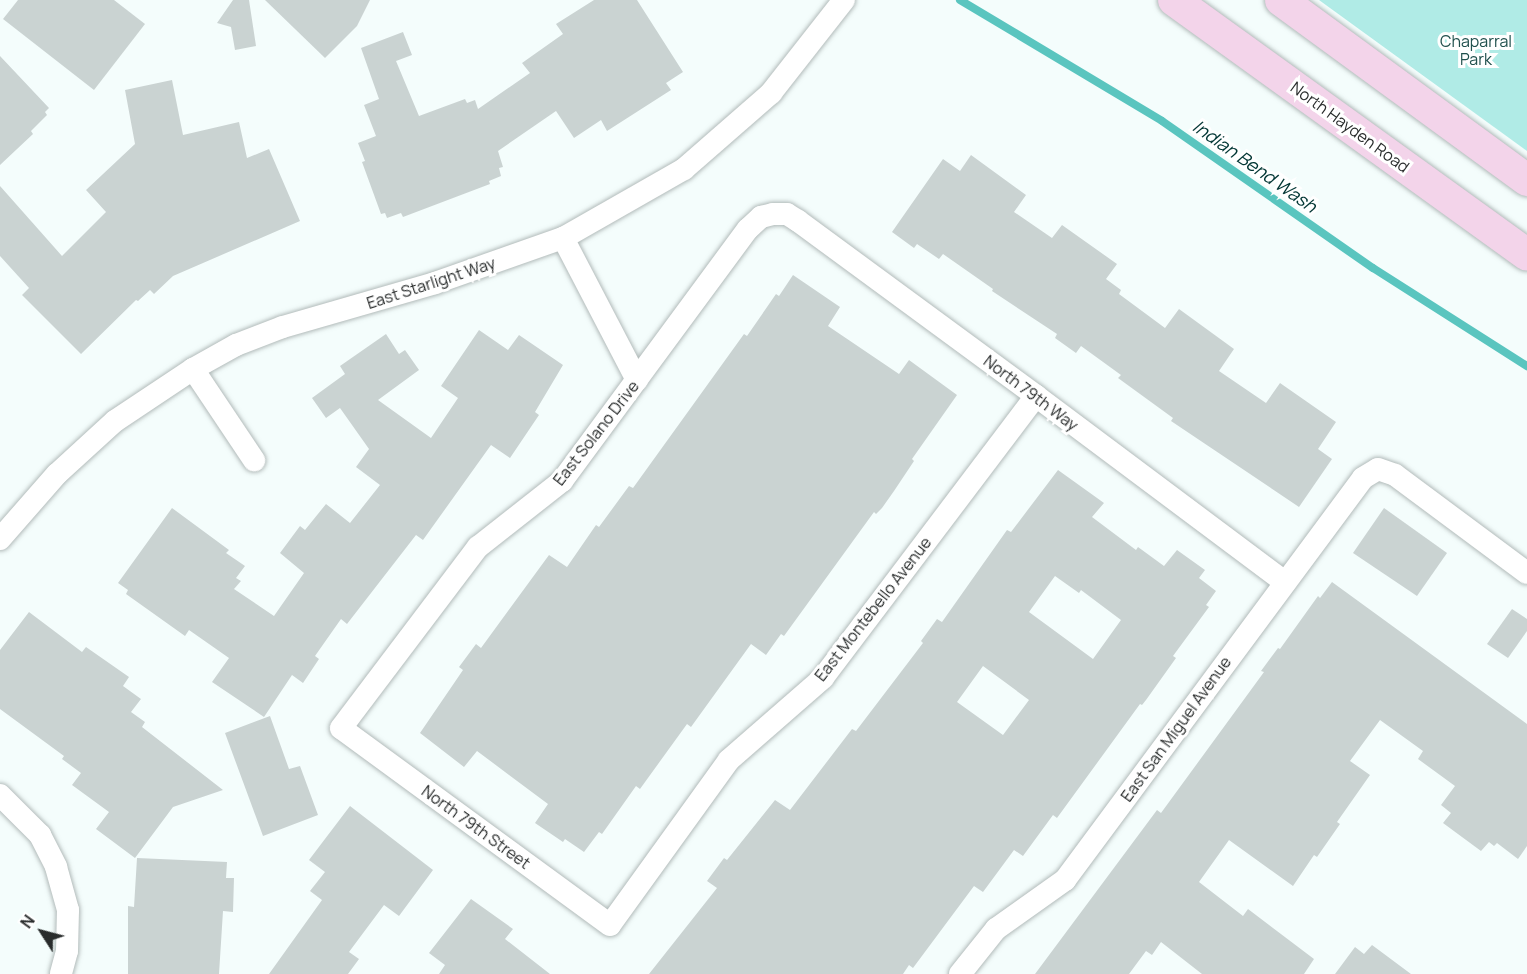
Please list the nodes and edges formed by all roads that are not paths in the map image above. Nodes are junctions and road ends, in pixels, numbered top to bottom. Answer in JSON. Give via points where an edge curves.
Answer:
{"nodes":[{"id":1,"x":844,"y":0,"type":"edge"},
{"id":2,"x":1174,"y":0,"type":"edge"},
{"id":3,"x":1281,"y":0,"type":"edge"},
{"id":4,"x":1527,"y":180,"type":"edge"},
{"id":5,"x":774,"y":214,"type":"joint"},
{"id":6,"x":563,"y":238,"type":"junction"},
{"id":7,"x":1527,"y":255,"type":"edge"},
{"id":8,"x":193,"y":369,"type":"junction"},
{"id":9,"x":637,"y":380,"type":"junction"},
{"id":10,"x":1036,"y":396,"type":"junction"},
{"id":11,"x":254,"y":460,"type":"dead end"},
{"id":12,"x":0,"y":539,"type":"edge"},
{"id":13,"x":1527,"y":573,"type":"edge"},
{"id":14,"x":1285,"y":582,"type":"junction"},
{"id":15,"x":341,"y":728,"type":"joint"},
{"id":16,"x":0,"y":795,"type":"edge"},
{"id":17,"x":610,"y":925,"type":"joint"},
{"id":18,"x":61,"y":974,"type":"edge"},
{"id":19,"x":960,"y":974,"type":"edge"}],
"edges":[{"from":1,"to":6,"type":"street","name":"East Starlight Way","via":[[771,93],[684,169]]},
{"from":2,"to":7,"type":"main road","name":"North Hayden Road"},
{"from":3,"to":4,"type":"main road"},
{"from":5,"to":9,"type":"street","name":"East Solano Drive","via":[[747,229]]},
{"from":5,"to":10,"type":"street","name":"North 79th Way","via":[[787,214],[798,221]]},
{"from":6,"to":8,"type":"street","name":"East Starlight Way","via":[[435,283],[283,327],[236,345]]},
{"from":6,"to":9,"type":"street"},
{"from":8,"to":11,"type":"street"},
{"from":8,"to":12,"type":"street","name":"East Starlight Way","via":[[116,421],[57,474]]},
{"from":9,"to":15,"type":"street","name":"East Solano Drive","via":[[562,481],[478,547]]},
{"from":10,"to":14,"type":"street","name":"North 79th Way"},
{"from":10,"to":17,"type":"street","name":"East Montebello Avenue","via":[[823,678],[729,760]]},
{"from":13,"to":14,"type":"street","name":"East San Miguel Avenue","via":[[1395,475],[1378,470],[1363,478]]},
{"from":14,"to":19,"type":"street","name":"East San Miguel Avenue","via":[[1065,880],[996,929]]},
{"from":15,"to":17,"type":"street","name":"North 79th Street"},
{"from":16,"to":18,"type":"street","via":[[40,835],[56,867],[68,910],[67,951]]}]}
